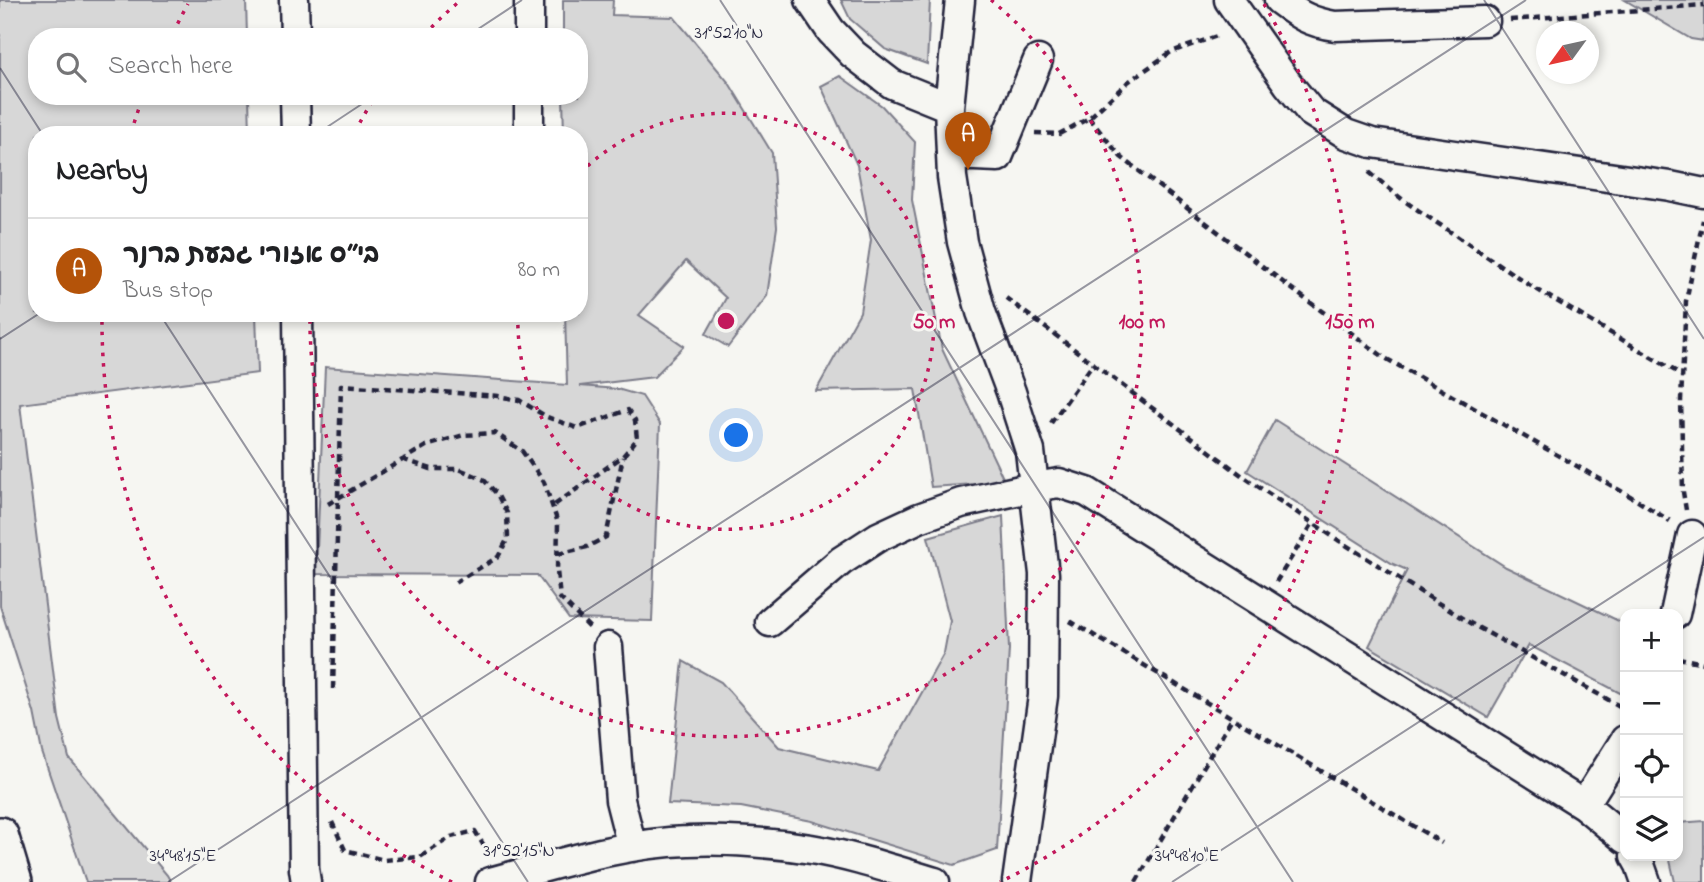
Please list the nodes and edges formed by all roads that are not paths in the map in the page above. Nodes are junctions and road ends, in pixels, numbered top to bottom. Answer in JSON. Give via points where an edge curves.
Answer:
{"nodes":[{"id":1,"x":294,"y":0,"type":"edge"},
{"id":2,"x":530,"y":0,"type":"edge"},
{"id":3,"x":810,"y":0,"type":"edge"},
{"id":4,"x":961,"y":0,"type":"edge"},
{"id":5,"x":1229,"y":0,"type":"edge"},
{"id":6,"x":1279,"y":0,"type":"edge"},
{"id":7,"x":1485,"y":22,"type":"road end"},
{"id":8,"x":295,"y":28,"type":"edge"},
{"id":9,"x":529,"y":28,"type":"edge"},
{"id":10,"x":1038,"y":60,"type":"dead end"},
{"id":11,"x":295,"y":105,"type":"edge"},
{"id":12,"x":529,"y":105,"type":"edge"},
{"id":13,"x":949,"y":107,"type":"junction"},
{"id":14,"x":296,"y":126,"type":"edge"},
{"id":15,"x":529,"y":126,"type":"edge"},
{"id":16,"x":951,"y":155,"type":"junction"},
{"id":17,"x":1704,"y":172,"type":"edge"},
{"id":18,"x":1648,"y":183,"type":"junction"},
{"id":19,"x":1704,"y":192,"type":"edge"},
{"id":20,"x":298,"y":322,"type":"edge"},
{"id":21,"x":1034,"y":487,"type":"junction"},
{"id":22,"x":1692,"y":535,"type":"road end"},
{"id":23,"x":1676,"y":609,"type":"edge"},
{"id":24,"x":771,"y":622,"type":"dead end"},
{"id":25,"x":608,"y":647,"type":"road end"},
{"id":26,"x":1620,"y":748,"type":"edge"},
{"id":27,"x":1584,"y":805,"type":"junction"},
{"id":28,"x":0,"y":835,"type":"edge"},
{"id":29,"x":1620,"y":835,"type":"edge"},
{"id":30,"x":632,"y":847,"type":"junction"},
{"id":31,"x":1638,"y":861,"type":"edge"},
{"id":32,"x":572,"y":872,"type":"edge"},
{"id":33,"x":496,"y":880,"type":"edge"},
{"id":34,"x":14,"y":882,"type":"edge"},
{"id":35,"x":306,"y":882,"type":"edge"},
{"id":36,"x":935,"y":882,"type":"edge"},
{"id":37,"x":1017,"y":882,"type":"edge"},
{"id":38,"x":1646,"y":882,"type":"edge"}],
"edges":[{"from":1,"to":8,"type":"street"},
{"from":2,"to":9,"type":"street"},
{"from":3,"to":13,"type":"street","via":[[853,54],[892,84]]},
{"from":4,"to":13,"type":"street"},
{"from":5,"to":18,"type":"street","via":[[1311,112],[1346,134],[1372,143]]},
{"from":6,"to":7,"type":"street","via":[[1315,23],[1335,26]]},
{"from":10,"to":16,"type":"street","via":[[998,157]]},
{"from":11,"to":14,"type":"street"},
{"from":12,"to":15,"type":"street"},
{"from":13,"to":16,"type":"street"},
{"from":16,"to":21,"type":"street","via":[[962,242],[981,312],[1030,451]]},
{"from":17,"to":18,"type":"street"},
{"from":18,"to":19,"type":"street"},
{"from":20,"to":35,"type":"street"},
{"from":21,"to":24,"type":"street","via":[[961,503],[878,537],[841,561]]},
{"from":21,"to":27,"type":"street","via":[[1059,483],[1087,492]]},
{"from":21,"to":37,"type":"street","via":[[1044,574],[1043,696]]},
{"from":22,"to":23,"type":"street"},
{"from":25,"to":30,"type":"street","via":[[620,800]]},
{"from":26,"to":27,"type":"street"},
{"from":27,"to":29,"type":"street"},
{"from":28,"to":34,"type":"main road"},
{"from":30,"to":32,"type":"street"},
{"from":30,"to":36,"type":"street","via":[[688,841],[811,849]]},
{"from":31,"to":38,"type":"street"},
{"from":32,"to":33,"type":"street"}]}
